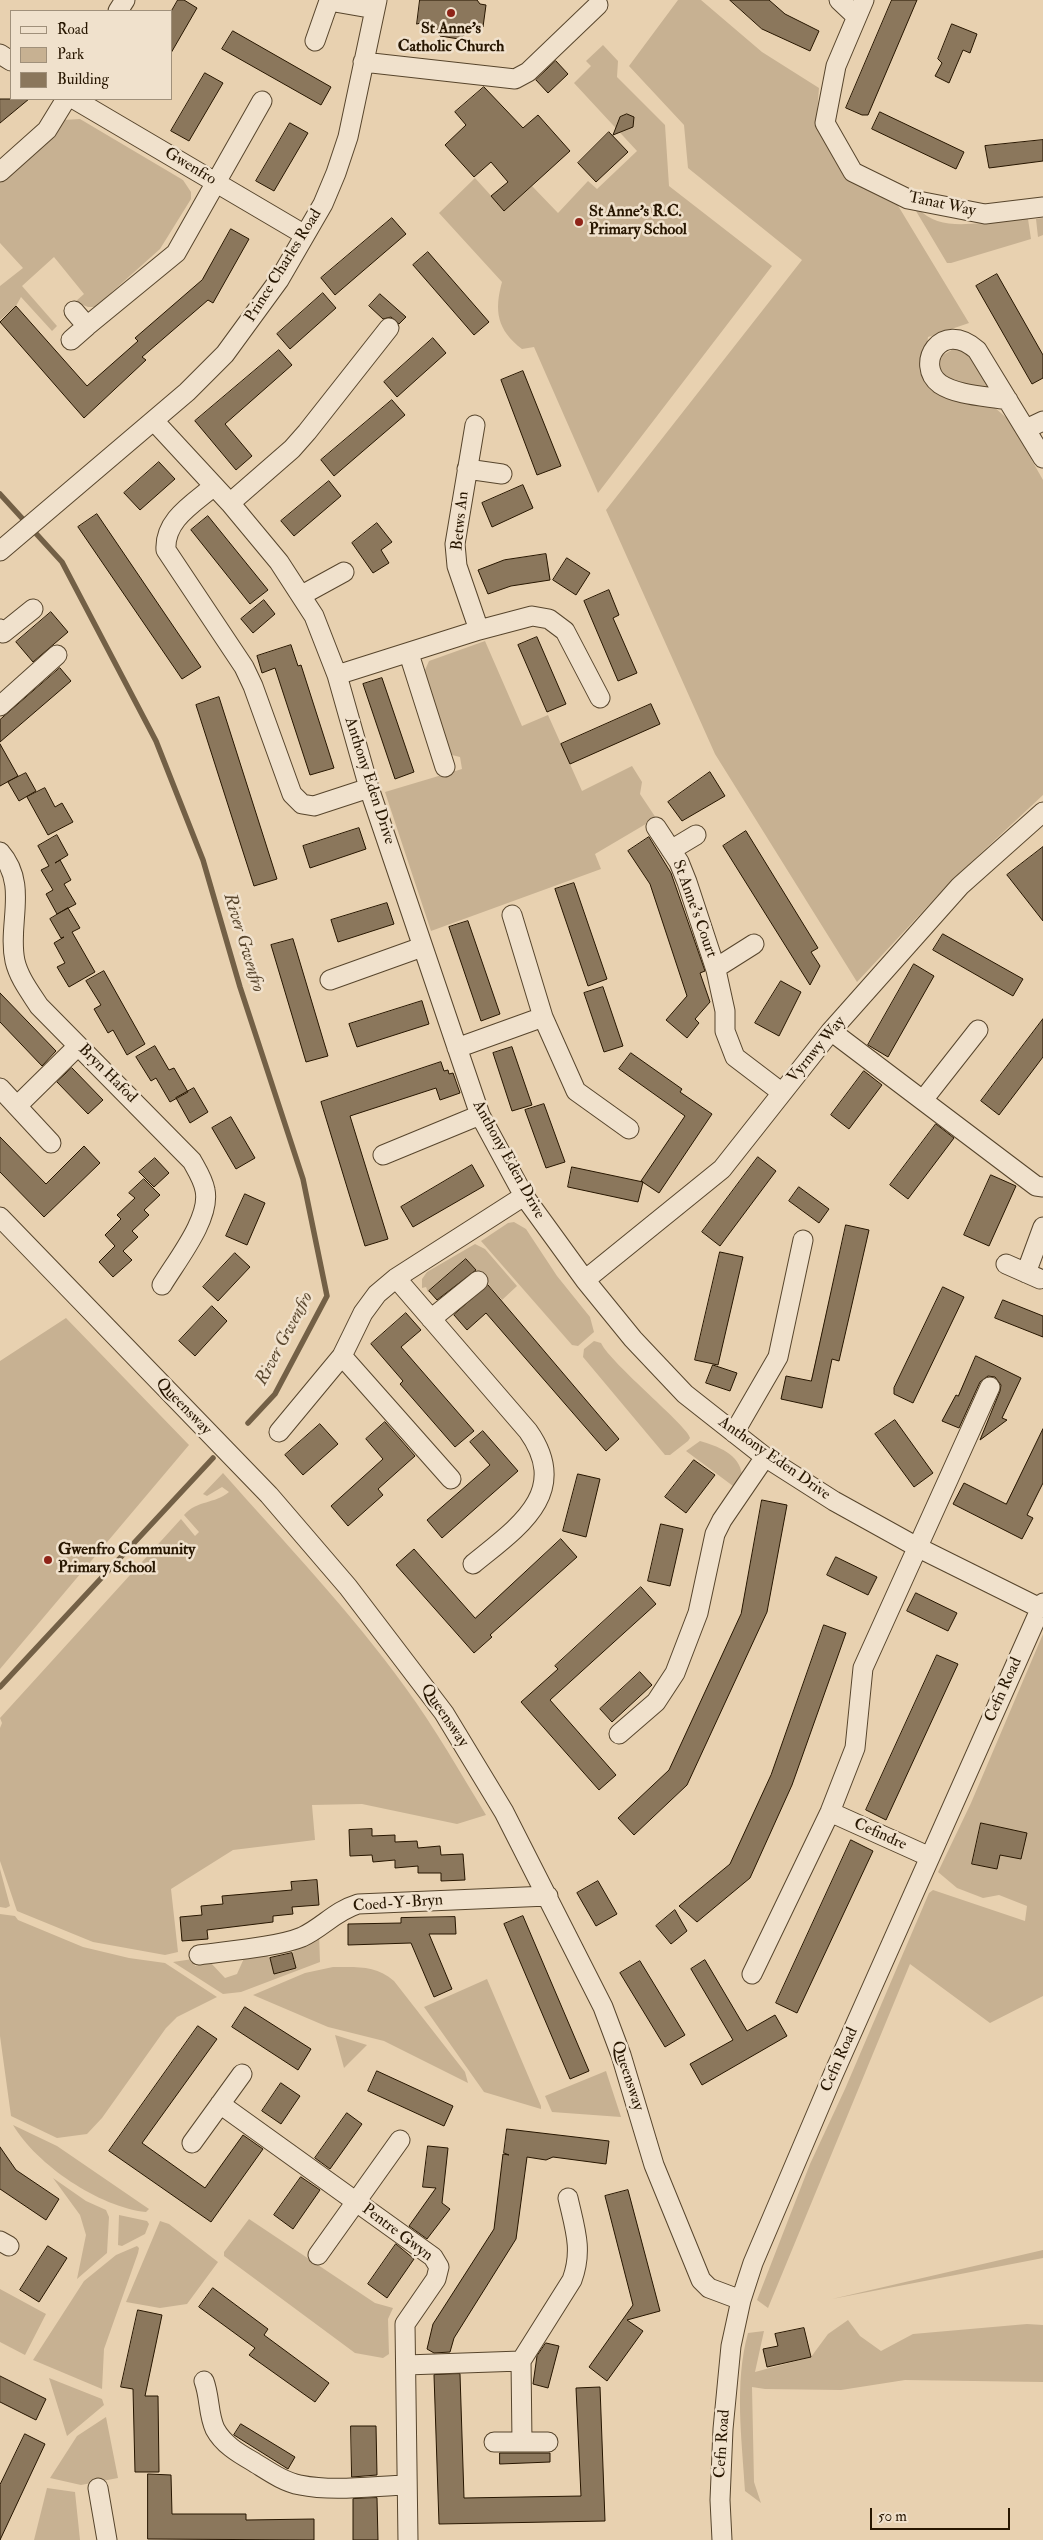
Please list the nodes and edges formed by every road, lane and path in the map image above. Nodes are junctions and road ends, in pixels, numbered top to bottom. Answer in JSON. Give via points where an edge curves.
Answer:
{"nodes":[{"id":1,"x":839,"y":0,"type":"edge"},
{"id":2,"x":376,"y":5,"type":"edge"},
{"id":3,"x":598,"y":6,"type":"dead end"},
{"id":4,"x":860,"y":8,"type":"edge"},
{"id":5,"x":314,"y":41,"type":"dead end"},
{"id":6,"x":363,"y":62,"type":"junction"},
{"id":7,"x":65,"y":100,"type":"edge"},
{"id":8,"x":76,"y":100,"type":"edge"},
{"id":9,"x":262,"y":101,"type":"dead end"},
{"id":10,"x":0,"y":172,"type":"edge"},
{"id":11,"x":215,"y":182,"type":"junction"},
{"id":12,"x":1043,"y":206,"type":"edge"},
{"id":13,"x":305,"y":235,"type":"junction"},
{"id":14,"x":74,"y":311,"type":"dead end"},
{"id":15,"x":87,"y":326,"type":"junction"},
{"id":16,"x":389,"y":328,"type":"dead end"},
{"id":17,"x":71,"y":340,"type":"dead end"},
{"id":18,"x":1008,"y":400,"type":"dead end"},
{"id":19,"x":155,"y":422,"type":"junction"},
{"id":20,"x":475,"y":425,"type":"dead end"},
{"id":21,"x":1035,"y":425,"type":"edge"},
{"id":22,"x":1043,"y":458,"type":"edge"},
{"id":23,"x":467,"y":469,"type":"junction"},
{"id":24,"x":502,"y":474,"type":"dead end"},
{"id":25,"x":214,"y":486,"type":"junction"},
{"id":26,"x":230,"y":503,"type":"junction"},
{"id":27,"x":0,"y":552,"type":"edge"},
{"id":28,"x":344,"y":572,"type":"dead end"},
{"id":29,"x":302,"y":595,"type":"junction"},
{"id":30,"x":33,"y":609,"type":"dead end"},
{"id":31,"x":0,"y":629,"type":"edge"},
{"id":32,"x":479,"y":630,"type":"junction"},
{"id":33,"x":409,"y":654,"type":"junction"},
{"id":34,"x":57,"y":655,"type":"dead end"},
{"id":35,"x":337,"y":675,"type":"junction"},
{"id":36,"x":600,"y":698,"type":"dead end"},
{"id":37,"x":0,"y":706,"type":"edge"},
{"id":38,"x":445,"y":767,"type":"dead end"},
{"id":39,"x":369,"y":788,"type":"junction"},
{"id":40,"x":1043,"y":812,"type":"edge"},
{"id":41,"x":656,"y":827,"type":"dead end"},
{"id":42,"x":696,"y":835,"type":"dead end"},
{"id":43,"x":671,"y":850,"type":"junction"},
{"id":44,"x":0,"y":852,"type":"edge"},
{"id":45,"x":512,"y":915,"type":"dead end"},
{"id":46,"x":754,"y":944,"type":"dead end"},
{"id":47,"x":422,"y":947,"type":"junction"},
{"id":48,"x":716,"y":968,"type":"junction"},
{"id":49,"x":330,"y":980,"type":"dead end"},
{"id":50,"x":543,"y":1017,"type":"junction"},
{"id":51,"x":978,"y":1030,"type":"dead end"},
{"id":52,"x":832,"y":1031,"type":"junction"},
{"id":53,"x":78,"y":1046,"type":"junction"},
{"id":54,"x":457,"y":1048,"type":"junction"},
{"id":55,"x":0,"y":1088,"type":"edge"},
{"id":56,"x":782,"y":1092,"type":"junction"},
{"id":57,"x":923,"y":1100,"type":"junction"},
{"id":58,"x":17,"y":1106,"type":"junction"},
{"id":59,"x":480,"y":1115,"type":"junction"},
{"id":60,"x":628,"y":1129,"type":"dead end"},
{"id":61,"x":51,"y":1143,"type":"dead end"},
{"id":62,"x":382,"y":1155,"type":"dead end"},
{"id":63,"x":1043,"y":1187,"type":"edge"},
{"id":64,"x":524,"y":1196,"type":"junction"},
{"id":65,"x":0,"y":1217,"type":"edge"},
{"id":66,"x":1043,"y":1226,"type":"edge"},
{"id":67,"x":803,"y":1240,"type":"dead end"},
{"id":68,"x":1006,"y":1264,"type":"dead end"},
{"id":69,"x":396,"y":1278,"type":"junction"},
{"id":70,"x":585,"y":1280,"type":"junction"},
{"id":71,"x":478,"y":1281,"type":"dead end"},
{"id":72,"x":162,"y":1285,"type":"dead end"},
{"id":73,"x":431,"y":1319,"type":"junction"},
{"id":74,"x":342,"y":1356,"type":"junction"},
{"id":75,"x":990,"y":1387,"type":"dead end"},
{"id":76,"x":279,"y":1432,"type":"dead end"},
{"id":77,"x":734,"y":1434,"type":"junction"},
{"id":78,"x":765,"y":1456,"type":"junction"},
{"id":79,"x":450,"y":1478,"type":"dead end"},
{"id":80,"x":917,"y":1547,"type":"junction"},
{"id":81,"x":473,"y":1564,"type":"dead end"},
{"id":82,"x":1042,"y":1606,"type":"edge"},
{"id":83,"x":620,"y":1734,"type":"dead end"},
{"id":84,"x":830,"y":1812,"type":"junction"},
{"id":85,"x":930,"y":1857,"type":"junction"},
{"id":86,"x":548,"y":1896,"type":"junction"},
{"id":87,"x":199,"y":1955,"type":"dead end"},
{"id":88,"x":752,"y":1974,"type":"dead end"},
{"id":89,"x":242,"y":2074,"type":"dead end"},
{"id":90,"x":220,"y":2104,"type":"junction"},
{"id":91,"x":400,"y":2140,"type":"dead end"},
{"id":92,"x":192,"y":2143,"type":"dead end"},
{"id":93,"x":568,"y":2198,"type":"dead end"},
{"id":94,"x":356,"y":2202,"type":"junction"},
{"id":95,"x":318,"y":2255,"type":"dead end"},
{"id":96,"x":741,"y":2300,"type":"junction"},
{"id":97,"x":521,"y":2361,"type":"junction"},
{"id":98,"x":406,"y":2365,"type":"junction"},
{"id":99,"x":204,"y":2381,"type":"dead end"},
{"id":100,"x":494,"y":2442,"type":"dead end"},
{"id":101,"x":522,"y":2442,"type":"junction"},
{"id":102,"x":548,"y":2442,"type":"dead end"},
{"id":103,"x":408,"y":2485,"type":"junction"},
{"id":104,"x":98,"y":2488,"type":"dead end"},
{"id":105,"x":107,"y":2540,"type":"edge"},
{"id":106,"x":408,"y":2540,"type":"edge"},
{"id":107,"x":722,"y":2540,"type":"edge"}],
"edges":[{"from":1,"to":4,"type":"street"},
{"from":2,"to":5,"type":"street","via":[[329,1]]},
{"from":2,"to":6,"type":"street","name":"Prince Charles Road"},
{"from":3,"to":6,"type":"street","via":[[528,72],[515,78]]},
{"from":4,"to":12,"type":"street","name":"Tanat Way","via":[[836,66],[825,123],[853,172],[908,199],[985,214]]},
{"from":6,"to":13,"type":"street","name":"Prince Charles Road","via":[[348,136],[336,173]]},
{"from":7,"to":10,"type":"street","via":[[47,130]]},
{"from":8,"to":11,"type":"street","name":"Gwenfro"},
{"from":9,"to":11,"type":"street"},
{"from":11,"to":13,"type":"street","name":"Gwenfro"},
{"from":11,"to":15,"type":"street","via":[[176,253]]},
{"from":13,"to":19,"type":"street","name":"Prince Charles Road","via":[[279,280],[225,354]]},
{"from":14,"to":15,"type":"street"},
{"from":15,"to":17,"type":"street"},
{"from":16,"to":26,"type":"street","via":[[292,449]]},
{"from":18,"to":21,"type":"street"},
{"from":19,"to":25,"type":"street","name":"Anthony Eden Drive"},
{"from":19,"to":27,"type":"street","name":"Prince Charles Road"},
{"from":20,"to":23,"type":"street","name":"Betws An"},
{"from":21,"to":22,"type":"street"},
{"from":23,"to":24,"type":"street","name":"Betws An"},
{"from":23,"to":32,"type":"street","name":"Betws An","via":[[455,544],[457,566]]},
{"from":25,"to":26,"type":"street","name":"Anthony Eden Drive"},
{"from":25,"to":39,"type":"street","via":[[172,523],[166,537],[166,550],[244,667],[292,794],[302,804],[314,806]]},
{"from":26,"to":29,"type":"street","name":"Anthony Eden Drive"},
{"from":28,"to":29,"type":"street"},
{"from":29,"to":35,"type":"street","name":"Anthony Eden Drive","via":[[314,616]]},
{"from":30,"to":31,"type":"street","via":[[3,633]]},
{"from":32,"to":33,"type":"street"},
{"from":32,"to":36,"type":"street","via":[[532,616],[549,620],[565,631]]},
{"from":33,"to":35,"type":"street"},
{"from":33,"to":38,"type":"street"},
{"from":34,"to":37,"type":"street"},
{"from":35,"to":39,"type":"street","name":"Anthony Eden Drive"},
{"from":39,"to":47,"type":"street","name":"Anthony Eden Drive"},
{"from":40,"to":52,"type":"street","name":"Vyrnwy Way","via":[[960,886]]},
{"from":41,"to":43,"type":"street","name":"St Anne's Court"},
{"from":42,"to":43,"type":"street","name":"St Anne's Court"},
{"from":43,"to":48,"type":"street","name":"St Anne's Court","via":[[687,882]]},
{"from":44,"to":53,"type":"street","name":"Bryn Hafod","via":[[8,861],[17,897],[13,943],[16,963],[40,1006]]},
{"from":45,"to":50,"type":"street"},
{"from":46,"to":48,"type":"street","name":"St Anne's Court"},
{"from":47,"to":49,"type":"street"},
{"from":47,"to":54,"type":"street","name":"Anthony Eden Drive"},
{"from":48,"to":56,"type":"street","name":"St Anne's Court","via":[[725,1011],[725,1031],[735,1057]]},
{"from":50,"to":54,"type":"street"},
{"from":50,"to":60,"type":"street","via":[[576,1091]]},
{"from":51,"to":57,"type":"street"},
{"from":52,"to":56,"type":"street","name":"Vyrnwy Way"},
{"from":52,"to":57,"type":"street"},
{"from":53,"to":58,"type":"street"},
{"from":53,"to":72,"type":"street","name":"Bryn Hafod","via":[[192,1161],[205,1189],[203,1217]]},
{"from":54,"to":59,"type":"street","name":"Anthony Eden Drive"},
{"from":55,"to":58,"type":"street"},
{"from":56,"to":70,"type":"street","name":"Vyrnwy Way","via":[[722,1169]]},
{"from":57,"to":63,"type":"street","via":[[1036,1186]]},
{"from":58,"to":61,"type":"street"},
{"from":59,"to":62,"type":"street"},
{"from":59,"to":64,"type":"street","name":"Anthony Eden Drive"},
{"from":64,"to":69,"type":"street"},
{"from":64,"to":70,"type":"street","name":"Anthony Eden Drive"},
{"from":65,"to":86,"type":"street","name":"Queensway","via":[[251,1476],[348,1586],[444,1713],[482,1772]]},
{"from":66,"to":68,"type":"street","via":[[1033,1276]]},
{"from":67,"to":77,"type":"street","via":[[778,1357]]},
{"from":69,"to":73,"type":"street"},
{"from":69,"to":74,"type":"street","via":[[377,1294],[363,1313]]},
{"from":70,"to":77,"type":"street","name":"Anthony Eden Drive","via":[[658,1367]]},
{"from":71,"to":73,"type":"street"},
{"from":73,"to":81,"type":"street","via":[[528,1431],[539,1446],[544,1462],[545,1477],[533,1509],[523,1523]]},
{"from":74,"to":76,"type":"street"},
{"from":74,"to":79,"type":"street"},
{"from":75,"to":80,"type":"street"},
{"from":77,"to":78,"type":"street","name":"Anthony Eden Drive"},
{"from":78,"to":80,"type":"street","name":"Anthony Eden Drive","via":[[834,1502]]},
{"from":78,"to":83,"type":"street","via":[[715,1534],[698,1613],[675,1673],[656,1702]]},
{"from":80,"to":82,"type":"street","name":"Anthony Eden Drive"},
{"from":80,"to":84,"type":"street","via":[[862,1668],[855,1748]]},
{"from":82,"to":85,"type":"street","name":"Cefn Road"},
{"from":84,"to":85,"type":"street","name":"Cefindre"},
{"from":84,"to":88,"type":"street"},
{"from":85,"to":96,"type":"street","name":"Cefn Road","via":[[832,2075],[753,2263]]},
{"from":86,"to":87,"type":"street","name":"Coed-Y-Bryn","via":[[358,1904],[291,1941]]},
{"from":86,"to":96,"type":"street","name":"Queensway","via":[[603,2007],[654,2165],[701,2280],[710,2288]]},
{"from":89,"to":90,"type":"street"},
{"from":90,"to":92,"type":"street"},
{"from":90,"to":94,"type":"street","name":"Pentre Gwyn"},
{"from":91,"to":94,"type":"street"},
{"from":93,"to":97,"type":"street","via":[[579,2250],[577,2266],[572,2280]]},
{"from":94,"to":95,"type":"street"},
{"from":94,"to":98,"type":"street","name":"Pentre Gwyn","via":[[433,2257],[439,2267],[436,2280],[405,2324]]},
{"from":96,"to":107,"type":"street","name":"Cefn Road","via":[[722,2429]]},
{"from":97,"to":98,"type":"street"},
{"from":97,"to":101,"type":"street"},
{"from":98,"to":103,"type":"street","name":"Pentre Gwyn"},
{"from":99,"to":103,"type":"street","via":[[210,2397],[209,2413],[227,2445],[282,2479],[300,2485],[325,2487]]},
{"from":100,"to":101,"type":"street"},
{"from":101,"to":102,"type":"street"},
{"from":103,"to":106,"type":"street","name":"Pentre Gwyn"},
{"from":104,"to":105,"type":"street"}]}
